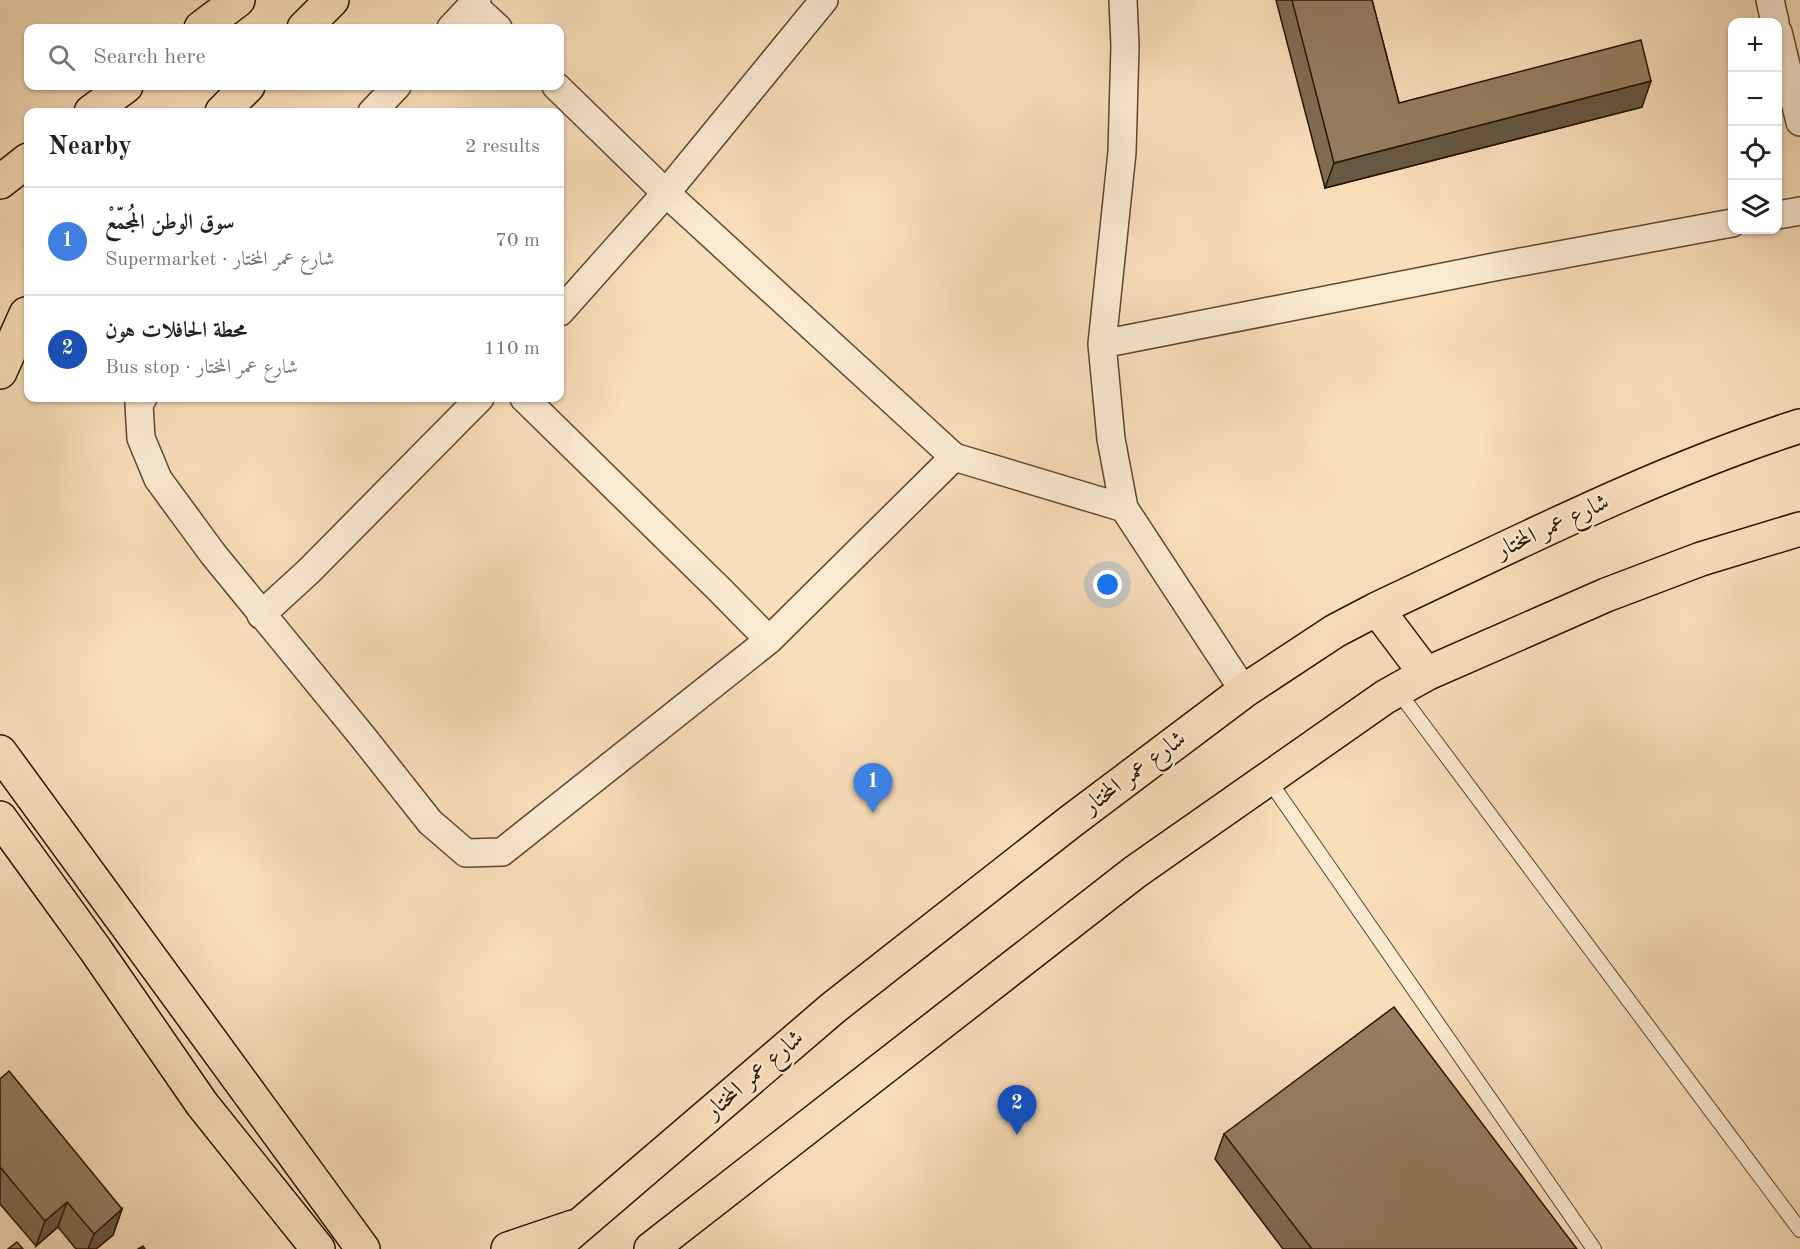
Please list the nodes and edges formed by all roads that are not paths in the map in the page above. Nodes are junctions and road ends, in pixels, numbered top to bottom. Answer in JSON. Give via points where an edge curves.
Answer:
{"nodes":[{"id":1,"x":238,"y":0,"type":"edge"},
{"id":2,"x":333,"y":0,"type":"edge"},
{"id":3,"x":824,"y":0,"type":"edge"},
{"id":4,"x":1123,"y":0,"type":"edge"},
{"id":5,"x":1770,"y":0,"type":"edge"},
{"id":6,"x":475,"y":2,"type":"edge"},
{"id":7,"x":1774,"y":18,"type":"edge"},
{"id":8,"x":206,"y":24,"type":"edge"},
{"id":9,"x":308,"y":24,"type":"edge"},
{"id":10,"x":455,"y":24,"type":"edge"},
{"id":11,"x":494,"y":24,"type":"edge"},
{"id":12,"x":1782,"y":48,"type":"edge"},
{"id":13,"x":121,"y":90,"type":"edge"},
{"id":14,"x":244,"y":90,"type":"edge"},
{"id":15,"x":394,"y":90,"type":"edge"},
{"id":16,"x":560,"y":90,"type":"edge"},
{"id":17,"x":96,"y":108,"type":"edge"},
{"id":18,"x":226,"y":108,"type":"edge"},
{"id":19,"x":376,"y":108,"type":"edge"},
{"id":20,"x":1800,"y":122,"type":"edge"},
{"id":21,"x":24,"y":163,"type":"edge"},
{"id":22,"x":0,"y":182,"type":"edge"},
{"id":23,"x":666,"y":193,"type":"junction"},
{"id":24,"x":1800,"y":211,"type":"edge"},
{"id":25,"x":1782,"y":214,"type":"edge"},
{"id":26,"x":1728,"y":224,"type":"edge"},
{"id":27,"x":564,"y":308,"type":"edge"},
{"id":28,"x":24,"y":316,"type":"edge"},
{"id":29,"x":24,"y":320,"type":"edge"},
{"id":30,"x":0,"y":341,"type":"edge"},
{"id":31,"x":1102,"y":344,"type":"junction"},
{"id":32,"x":0,"y":372,"type":"edge"},
{"id":33,"x":140,"y":402,"type":"edge"},
{"id":34,"x":476,"y":402,"type":"edge"},
{"id":35,"x":528,"y":402,"type":"edge"},
{"id":36,"x":1800,"y":426,"type":"edge"},
{"id":37,"x":954,"y":458,"type":"junction"},
{"id":38,"x":1124,"y":508,"type":"junction"},
{"id":39,"x":1800,"y":529,"type":"edge"},
{"id":40,"x":1377,"y":609,"type":"junction"},
{"id":41,"x":261,"y":615,"type":"junction"},
{"id":42,"x":769,"y":640,"type":"junction"},
{"id":43,"x":1426,"y":674,"type":"junction"},
{"id":44,"x":1397,"y":690,"type":"junction"},
{"id":45,"x":1244,"y":691,"type":"junction"},
{"id":46,"x":0,"y":752,"type":"edge"},
{"id":47,"x":1268,"y":779,"type":"junction"},
{"id":48,"x":0,"y":818,"type":"edge"},
{"id":49,"x":11,"y":851,"type":"edge"},
{"id":50,"x":580,"y":1224,"type":"junction"},
{"id":51,"x":1800,"y":1230,"type":"edge"},
{"id":52,"x":318,"y":1249,"type":"edge"},
{"id":53,"x":363,"y":1249,"type":"edge"},
{"id":54,"x":508,"y":1249,"type":"edge"},
{"id":55,"x":552,"y":1249,"type":"edge"},
{"id":56,"x":651,"y":1249,"type":"edge"},
{"id":57,"x":1594,"y":1249,"type":"edge"}],
"edges":[{"from":1,"to":8,"type":"main road"},
{"from":2,"to":9,"type":"main road"},
{"from":3,"to":23,"type":"street"},
{"from":4,"to":31,"type":"street","via":[[1122,152]]},
{"from":5,"to":7,"type":"street"},
{"from":6,"to":10,"type":"street"},
{"from":6,"to":11,"type":"street"},
{"from":12,"to":20,"type":"street"},
{"from":13,"to":17,"type":"main road"},
{"from":14,"to":18,"type":"main road"},
{"from":15,"to":19,"type":"street"},
{"from":16,"to":23,"type":"street"},
{"from":21,"to":22,"type":"main road"},
{"from":23,"to":27,"type":"street"},
{"from":23,"to":37,"type":"street"},
{"from":24,"to":25,"type":"street"},
{"from":26,"to":31,"type":"street"},
{"from":28,"to":30,"type":"main road"},
{"from":29,"to":32,"type":"main road"},
{"from":31,"to":38,"type":"street","via":[[1111,440]]},
{"from":33,"to":41,"type":"street","via":[[141,438],[158,479]]},
{"from":34,"to":41,"type":"street"},
{"from":35,"to":42,"type":"street"},
{"from":36,"to":40,"type":"main road","name":"شارع عمر المختار","via":[[1652,482]]},
{"from":37,"to":38,"type":"street"},
{"from":37,"to":42,"type":"street"},
{"from":38,"to":45,"type":"street"},
{"from":39,"to":43,"type":"main road","via":[[1701,558]]},
{"from":40,"to":43,"type":"main road"},
{"from":40,"to":45,"type":"main road","name":"شارع عمر المختار","via":[[1335,631]]},
{"from":41,"to":42,"type":"street","via":[[430,822],[466,853],[502,852]]},
{"from":43,"to":44,"type":"main road"},
{"from":44,"to":47,"type":"main road"},
{"from":44,"to":51,"type":"lane"},
{"from":45,"to":50,"type":"main road","name":"شارع عمر المختار","via":[[833,1008]]},
{"from":46,"to":53,"type":"main road"},
{"from":47,"to":56,"type":"main road","via":[[1136,872]]},
{"from":47,"to":57,"type":"lane"},
{"from":48,"to":49,"type":"main road"},
{"from":49,"to":52,"type":"main road","via":[[202,1104]]},
{"from":50,"to":54,"type":"main road"},
{"from":50,"to":55,"type":"main road","name":"شارع عمر المختار"}]}
